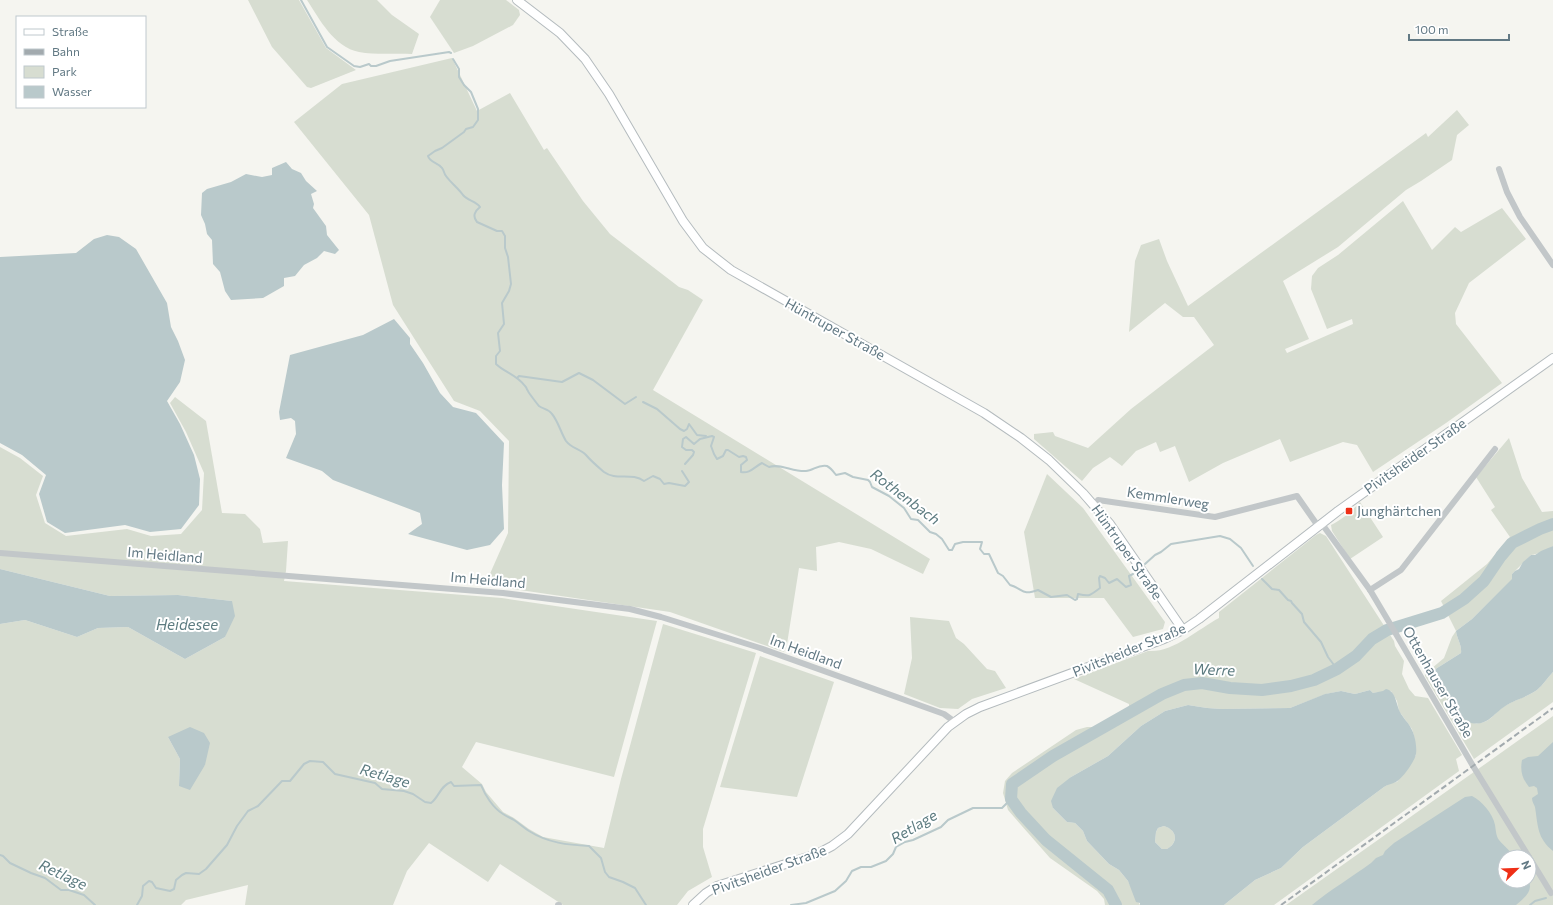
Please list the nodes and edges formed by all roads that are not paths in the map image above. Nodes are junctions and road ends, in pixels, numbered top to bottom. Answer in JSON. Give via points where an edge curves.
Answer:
{"nodes":[{"id":1,"x":517,"y":0,"type":"edge"},
{"id":2,"x":1499,"y":168,"type":"dead end"},
{"id":3,"x":1553,"y":265,"type":"edge"},
{"id":4,"x":1553,"y":358,"type":"edge"},
{"id":5,"x":1495,"y":449,"type":"dead end"},
{"id":6,"x":1094,"y":505,"type":"junction"},
{"id":7,"x":1320,"y":525,"type":"junction"},
{"id":8,"x":0,"y":554,"type":"edge"},
{"id":9,"x":1370,"y":590,"type":"junction"},
{"id":10,"x":1183,"y":630,"type":"junction"},
{"id":11,"x":955,"y":722,"type":"junction"},
{"id":12,"x":1524,"y":849,"type":"edge"},
{"id":13,"x":1537,"y":870,"type":"edge"},
{"id":14,"x":1551,"y":893,"type":"dead end"},
{"id":15,"x":693,"y":905,"type":"edge"}],
"edges":[{"from":1,"to":6,"type":"main road","name":"Hüntruper Straße","via":[[560,33],[585,59],[609,94],[670,199],[703,248],[731,270],[999,422],[1049,460]]},
{"from":2,"to":3,"type":"street","via":[[1507,192],[1520,217]]},
{"from":4,"to":7,"type":"main road","name":"Pivitsheider Straße"},
{"from":5,"to":9,"type":"street","via":[[1401,570]]},
{"from":6,"to":7,"type":"street","name":"Kemmlerweg","via":[[1098,500],[1215,517],[1297,496]]},
{"from":6,"to":10,"type":"main road","name":"Hüntruper Straße","via":[[1110,524]]},
{"from":7,"to":9,"type":"street","name":"Ottenhauser Straße"},
{"from":7,"to":10,"type":"main road","name":"Pivitsheider Straße"},
{"from":8,"to":11,"type":"street","name":"Im Heidland","via":[[503,593],[630,609],[661,616],[760,648],[944,714]]},
{"from":9,"to":12,"type":"street","name":"Ottenhauser Straße"},
{"from":10,"to":11,"type":"main road","name":"Pivitsheider Straße","via":[[980,707]]},
{"from":11,"to":15,"type":"main road","name":"Pivitsheider Straße","via":[[846,837],[817,854],[717,886]]},
{"from":13,"to":14,"type":"street","name":"Ottenhauser Straße"}]}
